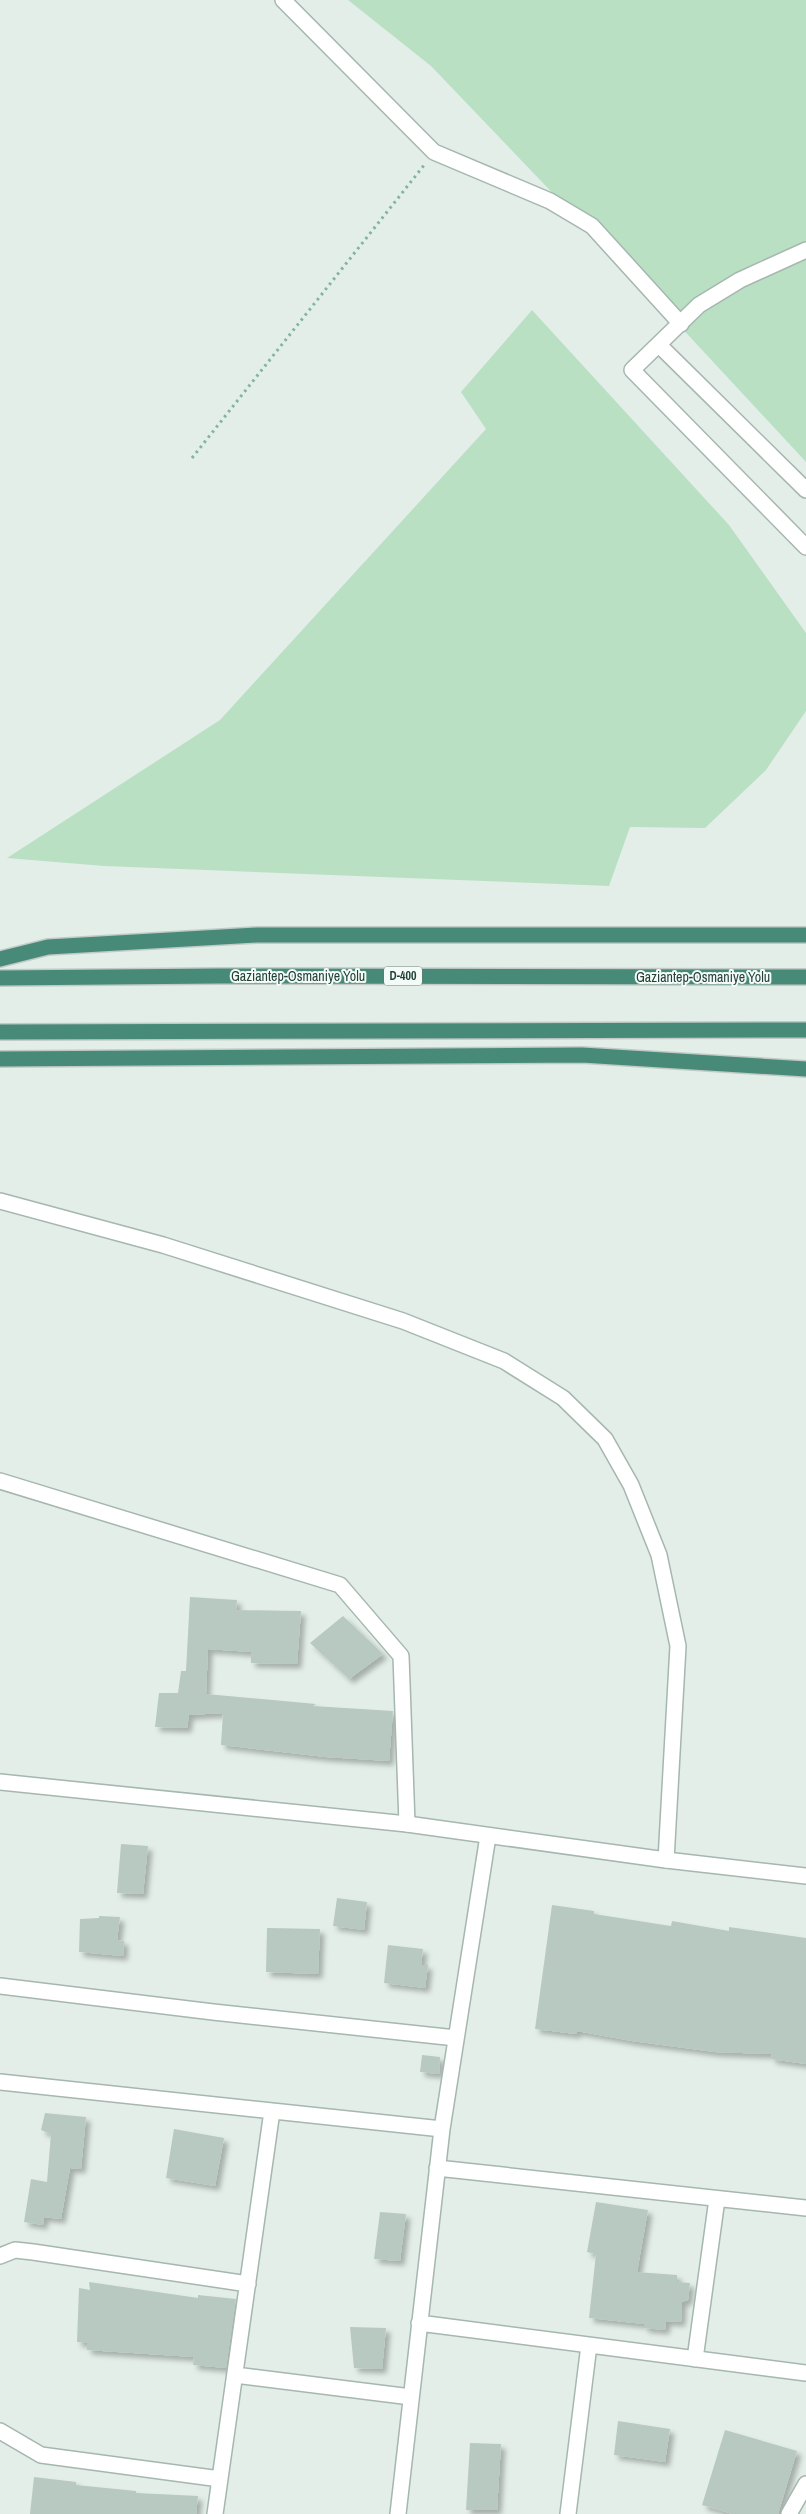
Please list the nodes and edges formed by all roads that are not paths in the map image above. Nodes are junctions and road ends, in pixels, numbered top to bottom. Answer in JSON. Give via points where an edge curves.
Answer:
{"nodes":[{"id":1,"x":283,"y":0,"type":"edge"},
{"id":2,"x":806,"y":250,"type":"edge"},
{"id":3,"x":681,"y":324,"type":"junction"},
{"id":4,"x":660,"y":346,"type":"junction"},
{"id":5,"x":806,"y":490,"type":"edge"},
{"id":6,"x":806,"y":547,"type":"edge"},
{"id":7,"x":806,"y":935,"type":"edge"},
{"id":8,"x":0,"y":959,"type":"edge"},
{"id":9,"x":806,"y":977,"type":"edge"},
{"id":10,"x":0,"y":978,"type":"edge"},
{"id":11,"x":806,"y":1030,"type":"edge"},
{"id":12,"x":0,"y":1032,"type":"edge"},
{"id":13,"x":0,"y":1058,"type":"edge"},
{"id":14,"x":806,"y":1069,"type":"edge"},
{"id":15,"x":0,"y":1202,"type":"edge"},
{"id":16,"x":0,"y":1481,"type":"edge"},
{"id":17,"x":0,"y":1782,"type":"edge"},
{"id":18,"x":407,"y":1824,"type":"junction"},
{"id":19,"x":488,"y":1836,"type":"junction"},
{"id":20,"x":666,"y":1860,"type":"junction"},
{"id":21,"x":806,"y":1876,"type":"edge"},
{"id":22,"x":0,"y":1986,"type":"edge"},
{"id":23,"x":456,"y":2038,"type":"junction"},
{"id":24,"x":0,"y":2082,"type":"edge"},
{"id":25,"x":272,"y":2111,"type":"junction"},
{"id":26,"x":442,"y":2129,"type":"junction"},
{"id":27,"x":437,"y":2168,"type":"junction"},
{"id":28,"x":717,"y":2199,"type":"junction"},
{"id":29,"x":806,"y":2208,"type":"edge"},
{"id":30,"x":0,"y":2256,"type":"edge"},
{"id":31,"x":248,"y":2284,"type":"junction"},
{"id":32,"x":419,"y":2324,"type":"junction"},
{"id":33,"x":589,"y":2345,"type":"junction"},
{"id":34,"x":695,"y":2359,"type":"junction"},
{"id":35,"x":806,"y":2373,"type":"edge"},
{"id":36,"x":235,"y":2375,"type":"junction"},
{"id":37,"x":411,"y":2397,"type":"junction"},
{"id":38,"x":0,"y":2431,"type":"edge"},
{"id":39,"x":220,"y":2479,"type":"junction"},
{"id":40,"x":806,"y":2484,"type":"edge"},
{"id":41,"x":215,"y":2514,"type":"edge"},
{"id":42,"x":398,"y":2514,"type":"edge"},
{"id":43,"x":568,"y":2514,"type":"edge"},
{"id":44,"x":789,"y":2514,"type":"edge"}],
"edges":[{"from":1,"to":3,"type":"street","via":[[434,152],[550,202],[592,226]]},
{"from":2,"to":3,"type":"street","via":[[740,280],[699,305]]},
{"from":3,"to":4,"type":"street"},
{"from":4,"to":5,"type":"street"},
{"from":4,"to":6,"type":"street","via":[[632,370]]},
{"from":7,"to":8,"type":"highway","via":[[257,935],[48,947]]},
{"from":9,"to":10,"type":"highway","name":"Gaziantep-Osmaniye Yolu","number":"D-400"},
{"from":11,"to":12,"type":"highway"},
{"from":13,"to":14,"type":"highway","via":[[582,1055]]},
{"from":15,"to":20,"type":"street","via":[[163,1245],[403,1321],[504,1362],[563,1398],[598,1432],[631,1485],[659,1555],[678,1646]]},
{"from":16,"to":18,"type":"street","via":[[340,1585],[401,1656]]},
{"from":17,"to":18,"type":"street"},
{"from":18,"to":19,"type":"street"},
{"from":19,"to":20,"type":"street"},
{"from":19,"to":23,"type":"street"},
{"from":20,"to":21,"type":"street"},
{"from":22,"to":23,"type":"street"},
{"from":23,"to":26,"type":"street"},
{"from":24,"to":25,"type":"street"},
{"from":25,"to":26,"type":"street"},
{"from":25,"to":31,"type":"street"},
{"from":26,"to":27,"type":"street"},
{"from":27,"to":28,"type":"street"},
{"from":27,"to":32,"type":"street"},
{"from":28,"to":29,"type":"street"},
{"from":28,"to":34,"type":"street"},
{"from":30,"to":31,"type":"street","via":[[15,2250],[33,2252]]},
{"from":31,"to":36,"type":"street"},
{"from":32,"to":33,"type":"street"},
{"from":32,"to":37,"type":"street"},
{"from":33,"to":34,"type":"street"},
{"from":33,"to":43,"type":"street"},
{"from":34,"to":35,"type":"street"},
{"from":36,"to":37,"type":"street"},
{"from":36,"to":39,"type":"street"},
{"from":37,"to":42,"type":"street"},
{"from":38,"to":39,"type":"street","via":[[41,2455]]},
{"from":39,"to":41,"type":"street"},
{"from":40,"to":44,"type":"street"}]}
